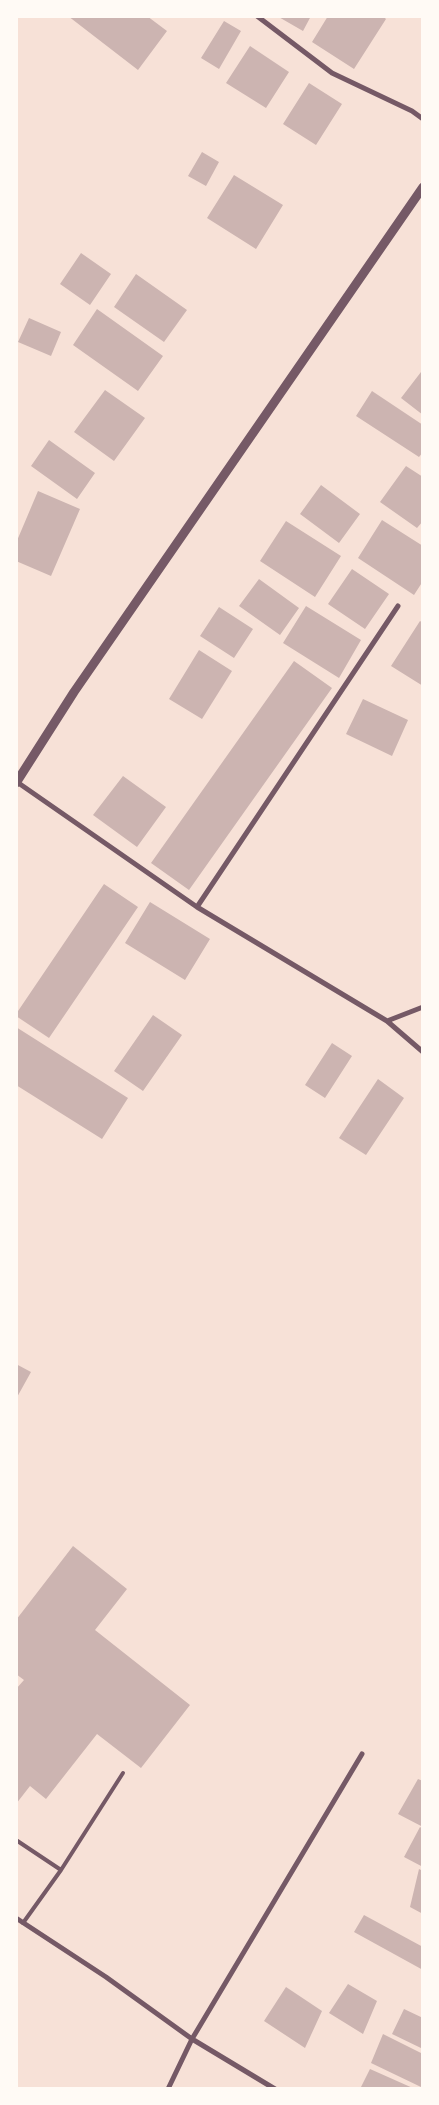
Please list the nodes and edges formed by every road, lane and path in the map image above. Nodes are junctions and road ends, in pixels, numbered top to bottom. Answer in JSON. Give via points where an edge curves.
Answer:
{"nodes":[{"id":1,"x":258,"y":16,"type":"edge"},
{"id":2,"x":423,"y":119,"type":"edge"},
{"id":3,"x":423,"y":187,"type":"edge"},
{"id":4,"x":398,"y":606,"type":"dead end"},
{"id":5,"x":17,"y":783,"type":"edge"},
{"id":6,"x":197,"y":907,"type":"junction"},
{"id":7,"x":423,"y":1007,"type":"edge"},
{"id":8,"x":387,"y":1021,"type":"junction"},
{"id":9,"x":423,"y":1052,"type":"edge"},
{"id":10,"x":362,"y":1754,"type":"dead end"},
{"id":11,"x":123,"y":1773,"type":"dead end"},
{"id":12,"x":16,"y":1840,"type":"edge"},
{"id":13,"x":61,"y":1870,"type":"junction"},
{"id":14,"x":16,"y":1918,"type":"edge"},
{"id":15,"x":23,"y":1923,"type":"junction"},
{"id":16,"x":192,"y":2039,"type":"junction"},
{"id":17,"x":168,"y":2089,"type":"edge"},
{"id":18,"x":275,"y":2089,"type":"edge"}],
"edges":[{"from":1,"to":2,"type":"street","via":[[332,73]]},
{"from":3,"to":5,"type":"street","via":[[74,692]]},
{"from":4,"to":6,"type":"street"},
{"from":5,"to":6,"type":"street"},
{"from":6,"to":8,"type":"street"},
{"from":7,"to":8,"type":"street"},
{"from":8,"to":9,"type":"street"},
{"from":10,"to":16,"type":"street"},
{"from":11,"to":13,"type":"lane"},
{"from":12,"to":13,"type":"lane"},
{"from":13,"to":15,"type":"lane"},
{"from":14,"to":15,"type":"street"},
{"from":15,"to":16,"type":"street"},
{"from":16,"to":17,"type":"street"},
{"from":16,"to":18,"type":"street"}]}
